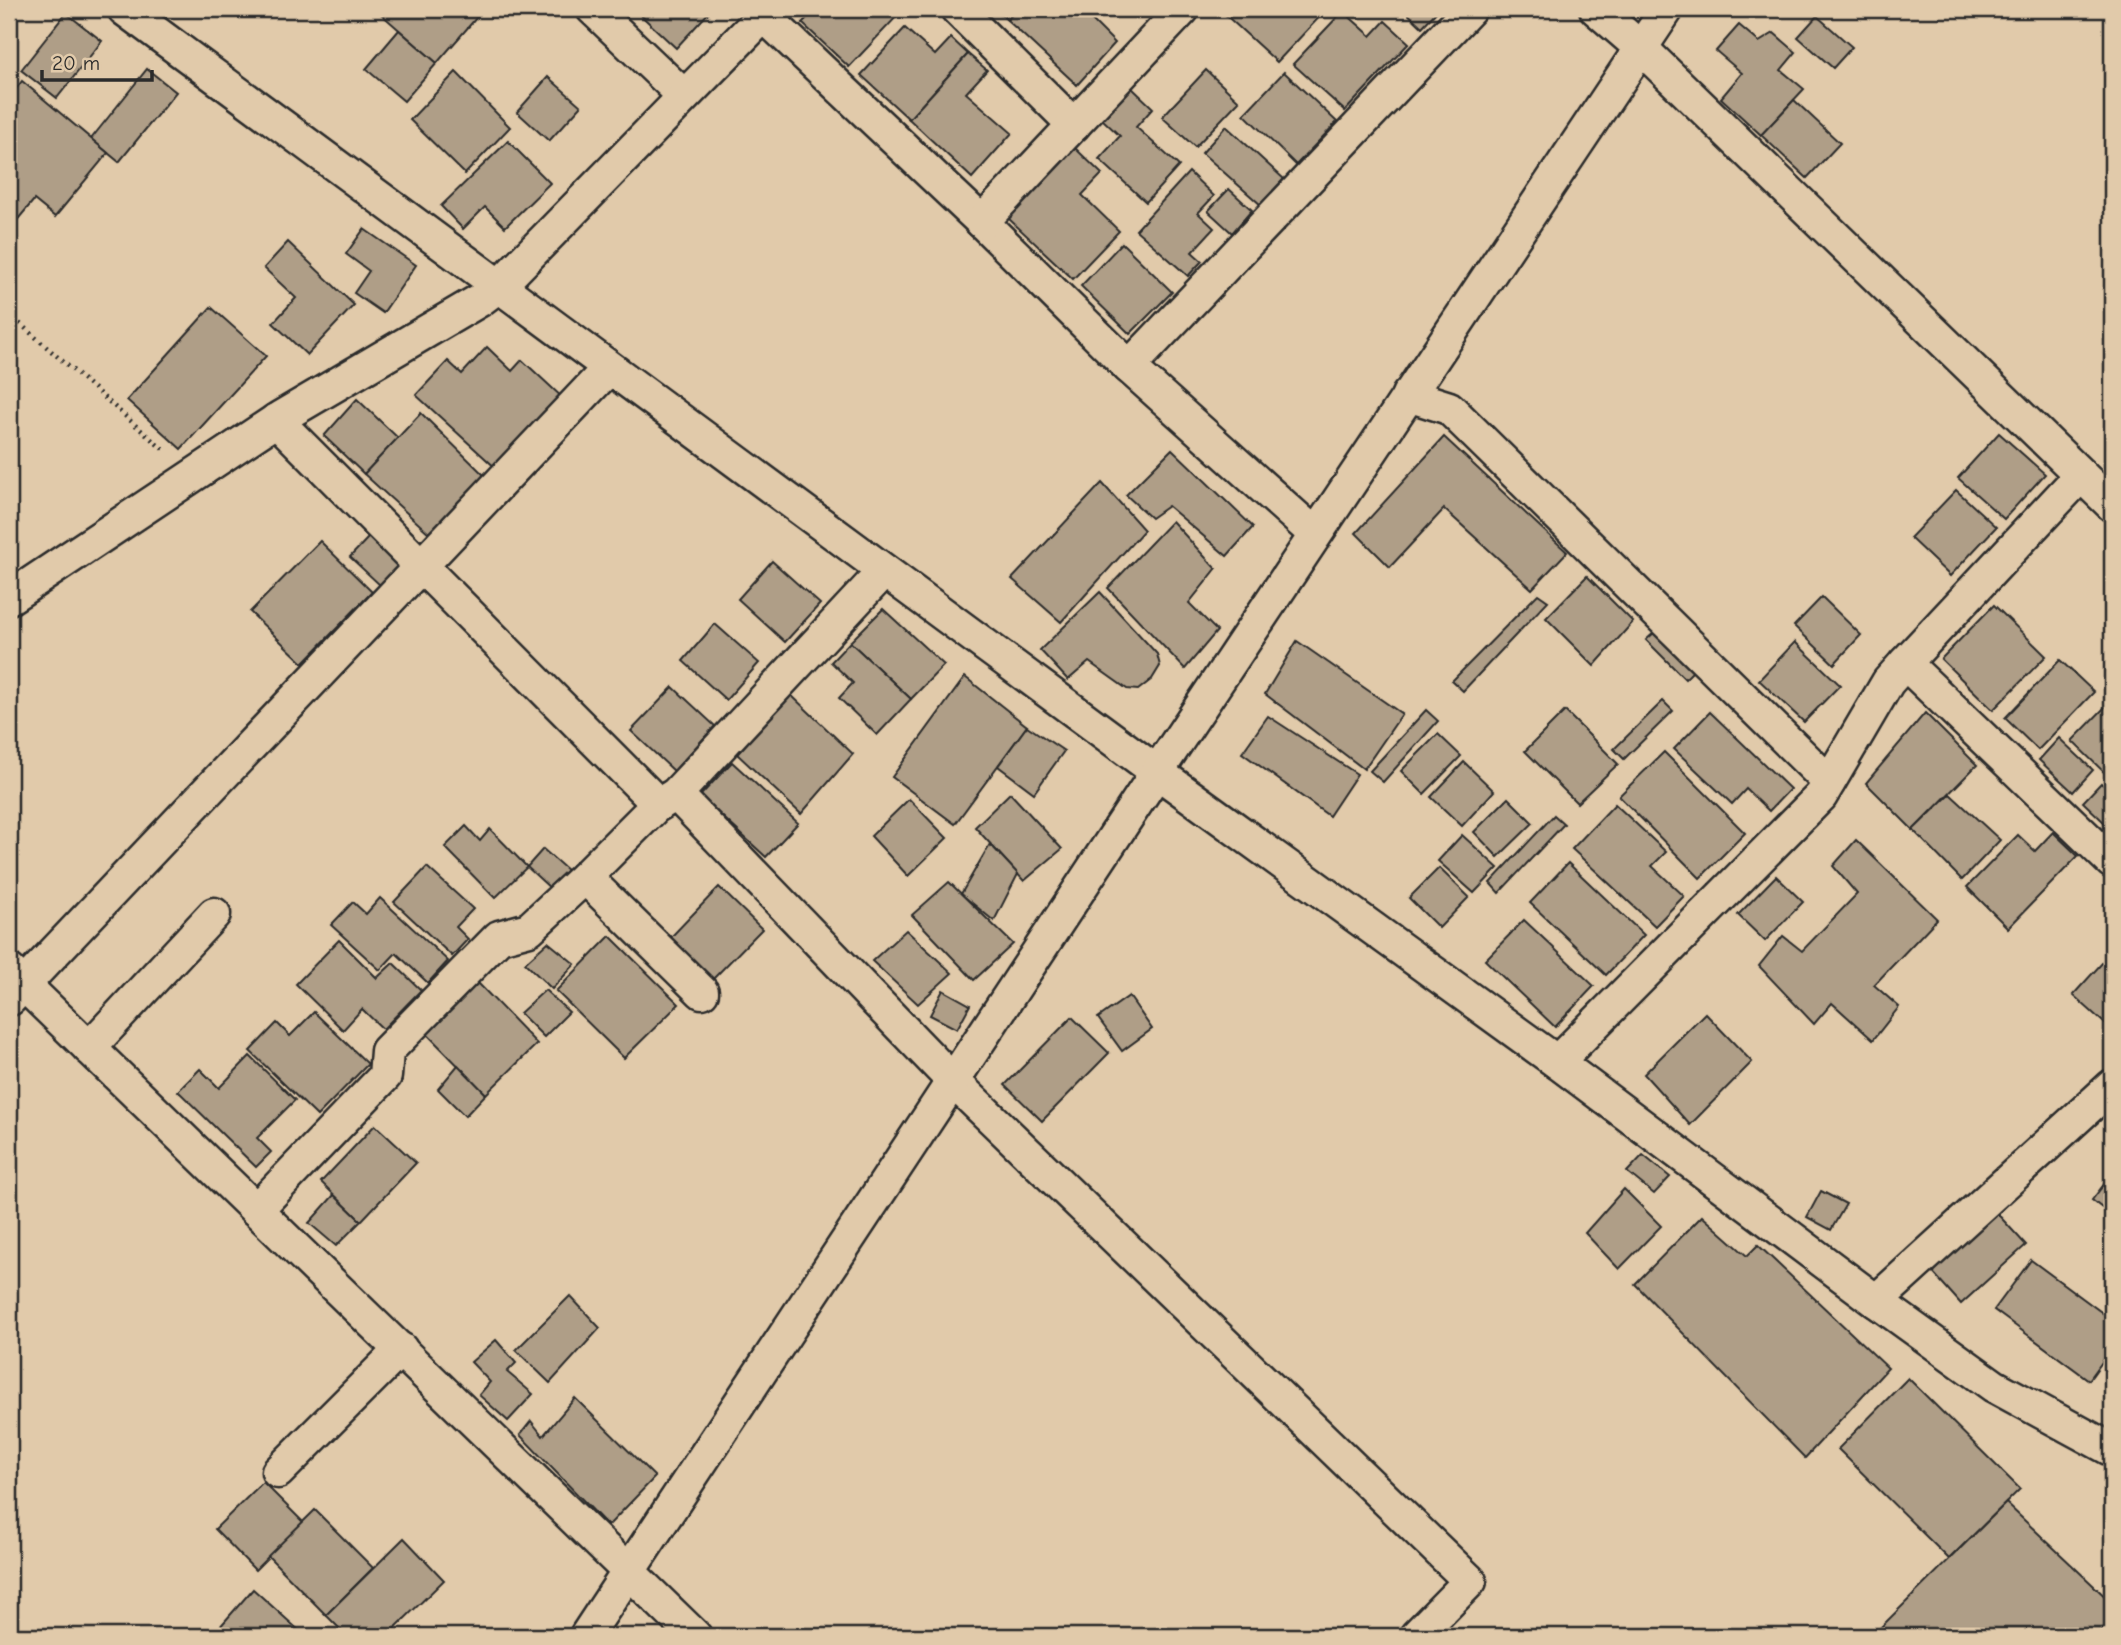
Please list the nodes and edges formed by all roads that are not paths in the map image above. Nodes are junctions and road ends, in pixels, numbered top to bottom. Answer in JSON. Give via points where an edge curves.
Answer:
{"nodes":[{"id":1,"x":124,"y":9,"type":"edge"},
{"id":2,"x":593,"y":9,"type":"edge"},
{"id":3,"x":957,"y":9,"type":"edge"},
{"id":4,"x":1183,"y":9,"type":"edge"},
{"id":5,"x":1470,"y":9,"type":"edge"},
{"id":6,"x":1596,"y":9,"type":"edge"},
{"id":7,"x":1667,"y":9,"type":"edge"},
{"id":8,"x":764,"y":11,"type":"edge"},
{"id":9,"x":1641,"y":48,"type":"junction"},
{"id":10,"x":684,"y":96,"type":"junction"},
{"id":11,"x":1074,"y":125,"type":"junction"},
{"id":12,"x":982,"y":222,"type":"junction"},
{"id":13,"x":500,"y":285,"type":"junction"},
{"id":14,"x":1129,"y":367,"type":"junction"},
{"id":15,"x":609,"y":368,"type":"junction"},
{"id":16,"x":1408,"y":395,"type":"junction"},
{"id":17,"x":276,"y":420,"type":"junction"},
{"id":18,"x":2081,"y":475,"type":"junction"},
{"id":19,"x":2112,"y":505,"type":"edge"},
{"id":20,"x":1315,"y":534,"type":"junction"},
{"id":21,"x":422,"y":566,"type":"junction"},
{"id":22,"x":884,"y":571,"type":"junction"},
{"id":23,"x":9,"y":598,"type":"edge"},
{"id":24,"x":1905,"y":663,"type":"junction"},
{"id":25,"x":1157,"y":772,"type":"junction"},
{"id":26,"x":1829,"y":782,"type":"junction"},
{"id":27,"x":667,"y":799,"type":"junction"},
{"id":28,"x":2112,"y":862,"type":"edge"},
{"id":29,"x":584,"y":877,"type":"junction"},
{"id":30,"x":214,"y":914,"type":"dead end"},
{"id":31,"x":14,"y":985,"type":"edge"},
{"id":32,"x":702,"y":992,"type":"dead end"},
{"id":33,"x":89,"y":1048,"type":"junction"},
{"id":34,"x":1557,"y":1062,"type":"junction"},
{"id":35,"x":953,"y":1081,"type":"junction"},
{"id":36,"x":2112,"y":1086,"type":"edge"},
{"id":37,"x":256,"y":1210,"type":"junction"},
{"id":38,"x":1876,"y":1301,"type":"junction"},
{"id":39,"x":401,"y":1349,"type":"junction"},
{"id":40,"x":2112,"y":1450,"type":"edge"},
{"id":41,"x":278,"y":1472,"type":"dead end"},
{"id":42,"x":629,"y":1572,"type":"junction"},
{"id":43,"x":586,"y":1636,"type":"edge"},
{"id":44,"x":695,"y":1636,"type":"edge"},
{"id":45,"x":1416,"y":1636,"type":"edge"}],
"edges":[{"from":1,"to":13,"type":"street"},
{"from":2,"to":10,"type":"street"},
{"from":3,"to":11,"type":"street"},
{"from":4,"to":11,"type":"street"},
{"from":5,"to":14,"type":"street"},
{"from":6,"to":9,"type":"street"},
{"from":7,"to":9,"type":"street"},
{"from":8,"to":10,"type":"street"},
{"from":8,"to":12,"type":"street"},
{"from":9,"to":16,"type":"street"},
{"from":9,"to":18,"type":"street"},
{"from":10,"to":13,"type":"street"},
{"from":11,"to":12,"type":"street"},
{"from":12,"to":14,"type":"street"},
{"from":13,"to":15,"type":"street"},
{"from":13,"to":17,"type":"street"},
{"from":14,"to":20,"type":"street"},
{"from":15,"to":21,"type":"street"},
{"from":15,"to":22,"type":"street"},
{"from":16,"to":20,"type":"street"},
{"from":16,"to":26,"type":"street","via":[[1449,408]]},
{"from":17,"to":21,"type":"street"},
{"from":17,"to":23,"type":"street"},
{"from":18,"to":19,"type":"street"},
{"from":18,"to":24,"type":"street"},
{"from":20,"to":25,"type":"street"},
{"from":21,"to":27,"type":"street"},
{"from":21,"to":31,"type":"street"},
{"from":22,"to":25,"type":"street"},
{"from":22,"to":27,"type":"street"},
{"from":24,"to":26,"type":"street","via":[[1888,682]]},
{"from":24,"to":28,"type":"street"},
{"from":25,"to":34,"type":"street"},
{"from":25,"to":35,"type":"street"},
{"from":26,"to":34,"type":"street","via":[[1821,796]]},
{"from":27,"to":29,"type":"street"},
{"from":27,"to":35,"type":"street"},
{"from":29,"to":32,"type":"street"},
{"from":29,"to":37,"type":"street","via":[[529,929],[499,937],[480,956],[387,1051],[386,1076]]},
{"from":30,"to":33,"type":"street"},
{"from":31,"to":33,"type":"street"},
{"from":33,"to":37,"type":"street"},
{"from":34,"to":38,"type":"street"},
{"from":35,"to":42,"type":"street"},
{"from":35,"to":45,"type":"street","via":[[1470,1581]]},
{"from":36,"to":38,"type":"street"},
{"from":37,"to":39,"type":"street"},
{"from":38,"to":40,"type":"street","via":[[1994,1386]]},
{"from":39,"to":41,"type":"street"},
{"from":39,"to":42,"type":"street"},
{"from":42,"to":43,"type":"street"},
{"from":42,"to":44,"type":"street"}]}
